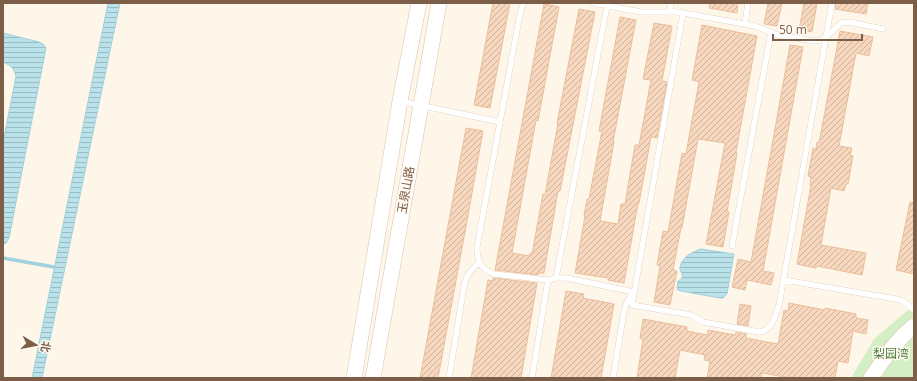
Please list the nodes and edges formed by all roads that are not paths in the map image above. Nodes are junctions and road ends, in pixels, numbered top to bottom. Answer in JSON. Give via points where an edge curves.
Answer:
{"nodes":[{"id":1,"x":419,"y":3,"type":"edge"},
{"id":2,"x":439,"y":3,"type":"edge"},
{"id":3,"x":524,"y":3,"type":"edge"},
{"id":4,"x":593,"y":3,"type":"edge"},
{"id":5,"x":671,"y":3,"type":"edge"},
{"id":6,"x":748,"y":3,"type":"edge"},
{"id":7,"x":832,"y":3,"type":"edge"},
{"id":8,"x":607,"y":6,"type":"junction"},
{"id":9,"x":670,"y":12,"type":"junction"},
{"id":10,"x":683,"y":13,"type":"junction"},
{"id":11,"x":745,"y":24,"type":"junction"},
{"id":12,"x":883,"y":29,"type":"dead end"},
{"id":13,"x":771,"y":32,"type":"junction"},
{"id":14,"x":827,"y":36,"type":"junction"},
{"id":15,"x":400,"y":101,"type":"junction"},
{"id":16,"x":422,"y":106,"type":"junction"},
{"id":17,"x":500,"y":122,"type":"junction"},
{"id":18,"x":732,"y":246,"type":"dead end"},
{"id":19,"x":479,"y":263,"type":"junction"},
{"id":20,"x":556,"y":278,"type":"junction"},
{"id":21,"x":548,"y":280,"type":"junction"},
{"id":22,"x":784,"y":280,"type":"junction"},
{"id":23,"x":634,"y":292,"type":"junction"},
{"id":24,"x":914,"y":310,"type":"edge"},
{"id":25,"x":914,"y":326,"type":"edge"},
{"id":26,"x":354,"y":378,"type":"edge"},
{"id":27,"x":373,"y":378,"type":"edge"},
{"id":28,"x":449,"y":378,"type":"edge"},
{"id":29,"x":532,"y":378,"type":"edge"},
{"id":30,"x":613,"y":378,"type":"edge"},
{"id":31,"x":871,"y":378,"type":"edge"}],
"edges":[{"from":1,"to":15,"type":"street","name":"玉泉山路"},
{"from":2,"to":16,"type":"street","name":"玉泉山路"},
{"from":3,"to":17,"type":"lane"},
{"from":4,"to":8,"type":"lane"},
{"from":5,"to":9,"type":"lane"},
{"from":6,"to":11,"type":"lane"},
{"from":7,"to":14,"type":"lane"},
{"from":8,"to":9,"type":"lane","via":[[641,12]]},
{"from":8,"to":20,"type":"lane"},
{"from":9,"to":10,"type":"lane"},
{"from":10,"to":11,"type":"lane"},
{"from":10,"to":23,"type":"lane"},
{"from":11,"to":13,"type":"lane"},
{"from":12,"to":14,"type":"lane","via":[[849,22],[841,23]]},
{"from":13,"to":14,"type":"lane","via":[[813,41]]},
{"from":13,"to":18,"type":"lane"},
{"from":14,"to":22,"type":"lane"},
{"from":15,"to":16,"type":"lane"},
{"from":15,"to":26,"type":"street","name":"玉泉山路"},
{"from":16,"to":17,"type":"lane"},
{"from":16,"to":27,"type":"street","name":"玉泉山路"},
{"from":17,"to":19,"type":"lane","via":[[477,247]]},
{"from":19,"to":21,"type":"lane","via":[[494,274]]},
{"from":19,"to":28,"type":"lane","via":[[466,277]]},
{"from":20,"to":21,"type":"lane"},
{"from":20,"to":23,"type":"lane"},
{"from":21,"to":29,"type":"lane"},
{"from":22,"to":23,"type":"lane","via":[[776,313],[768,328],[761,332],[703,322],[691,315],[632,305]]},
{"from":22,"to":24,"type":"lane","via":[[896,299],[907,303]]},
{"from":23,"to":30,"type":"lane","via":[[624,311]]},
{"from":25,"to":31,"type":"street","via":[[884,358]]}]}
